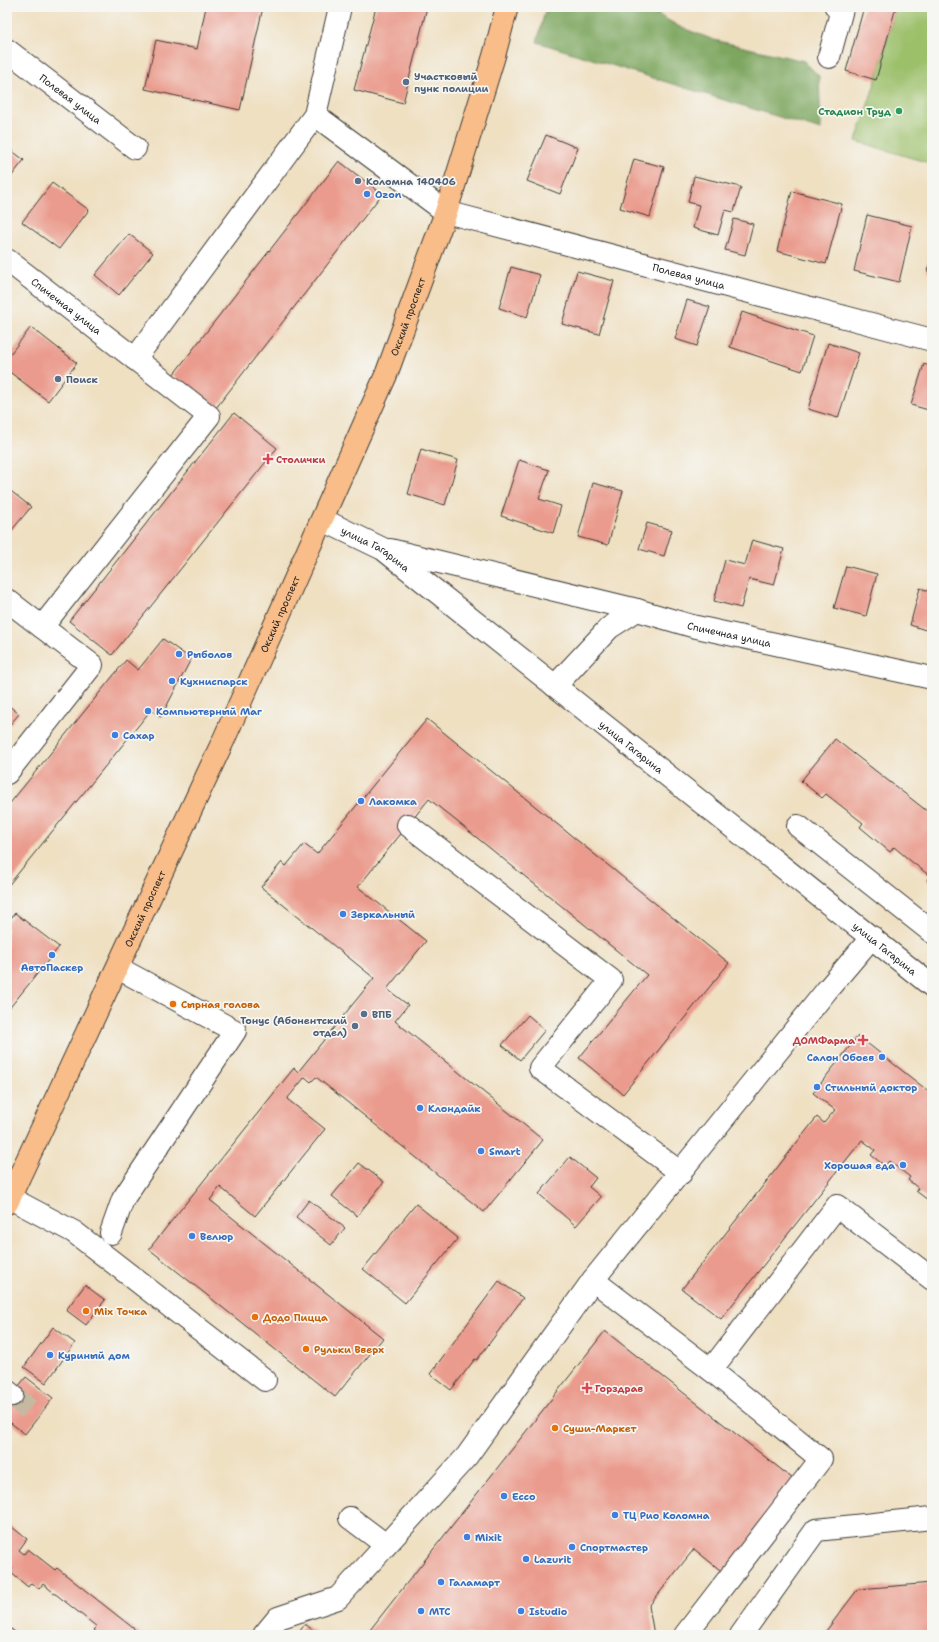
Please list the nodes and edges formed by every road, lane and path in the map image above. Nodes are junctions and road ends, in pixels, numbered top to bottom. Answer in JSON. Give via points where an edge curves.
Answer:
{"nodes":[{"id":1,"x":340,"y":7,"type":"edge"},
{"id":2,"x":507,"y":7,"type":"edge"},
{"id":3,"x":840,"y":8,"type":"edge"},
{"id":4,"x":7,"y":50,"type":"edge"},
{"id":5,"x":829,"y":58,"type":"dead end"},
{"id":6,"x":315,"y":115,"type":"junction"},
{"id":7,"x":134,"y":148,"type":"dead end"},
{"id":8,"x":446,"y":212,"type":"junction"},
{"id":9,"x":7,"y":260,"type":"edge"},
{"id":10,"x":932,"y":340,"type":"edge"},
{"id":11,"x":130,"y":356,"type":"junction"},
{"id":12,"x":323,"y":520,"type":"junction"},
{"id":13,"x":383,"y":549,"type":"junction"},
{"id":14,"x":7,"y":600,"type":"edge"},
{"id":15,"x":637,"y":610,"type":"junction"},
{"id":16,"x":42,"y":627,"type":"junction"},
{"id":17,"x":932,"y":678,"type":"edge"},
{"id":18,"x":555,"y":686,"type":"junction"},
{"id":19,"x":7,"y":773,"type":"edge"},
{"id":20,"x":408,"y":825,"type":"dead end"},
{"id":21,"x":798,"y":826,"type":"dead end"},
{"id":22,"x":932,"y":932,"type":"edge"},
{"id":23,"x":872,"y":937,"type":"junction"},
{"id":24,"x":118,"y":968,"type":"junction"},
{"id":25,"x":932,"y":986,"type":"edge"},
{"id":26,"x":681,"y":1173,"type":"junction"},
{"id":27,"x":8,"y":1201,"type":"edge"},
{"id":28,"x":111,"y":1233,"type":"dead end"},
{"id":29,"x":932,"y":1279,"type":"edge"},
{"id":30,"x":594,"y":1280,"type":"junction"},
{"id":31,"x":710,"y":1370,"type":"junction"},
{"id":32,"x":265,"y":1380,"type":"dead end"},
{"id":33,"x":350,"y":1518,"type":"dead end"},
{"id":34,"x":932,"y":1518,"type":"edge"},
{"id":35,"x":386,"y":1545,"type":"junction"},
{"id":36,"x":264,"y":1635,"type":"edge"},
{"id":37,"x":686,"y":1635,"type":"edge"},
{"id":38,"x":741,"y":1635,"type":"edge"}],
"edges":[{"from":1,"to":6,"type":"street"},
{"from":2,"to":8,"type":"main road","name":"Окский проспект"},
{"from":3,"to":5,"type":"street"},
{"from":4,"to":7,"type":"street","name":"Полевая улица"},
{"from":6,"to":8,"type":"street"},
{"from":6,"to":11,"type":"street"},
{"from":8,"to":10,"type":"street","name":"Полевая улица"},
{"from":8,"to":12,"type":"main road","name":"Окский проспект","via":[[386,375]]},
{"from":9,"to":11,"type":"street","name":"Спичечная улица"},
{"from":11,"to":16,"type":"street","name":"Спичечная улица","via":[[209,416]]},
{"from":12,"to":13,"type":"street","name":"улица Гагарина"},
{"from":12,"to":24,"type":"main road","name":"Окский проспект"},
{"from":13,"to":15,"type":"street","name":"Спичечная улица"},
{"from":13,"to":18,"type":"street","name":"улица Гагарина"},
{"from":14,"to":16,"type":"street"},
{"from":15,"to":17,"type":"street","name":"Спичечная улица","via":[[692,626]]},
{"from":15,"to":18,"type":"street","via":[[609,628]]},
{"from":16,"to":19,"type":"street","via":[[92,666]]},
{"from":18,"to":23,"type":"street","name":"улица Гагарина"},
{"from":20,"to":26,"type":"street","via":[[611,980],[540,1068]]},
{"from":21,"to":22,"type":"street"},
{"from":23,"to":25,"type":"street","name":"улица Гагарина"},
{"from":23,"to":26,"type":"street"},
{"from":24,"to":27,"type":"main road","name":"Окский проспект"},
{"from":24,"to":28,"type":"street","via":[[235,1031],[123,1199]]},
{"from":26,"to":30,"type":"street"},
{"from":27,"to":32,"type":"street","via":[[74,1232]]},
{"from":29,"to":31,"type":"street","via":[[837,1206]]},
{"from":30,"to":31,"type":"street"},
{"from":30,"to":35,"type":"street","via":[[467,1456]]},
{"from":31,"to":37,"type":"street","via":[[821,1459]]},
{"from":33,"to":35,"type":"street"},
{"from":34,"to":38,"type":"street","via":[[816,1530]]},
{"from":35,"to":36,"type":"street","via":[[338,1598],[278,1618]]}]}
